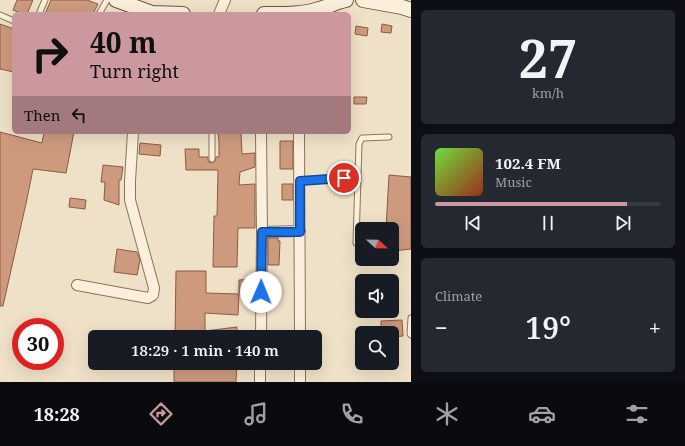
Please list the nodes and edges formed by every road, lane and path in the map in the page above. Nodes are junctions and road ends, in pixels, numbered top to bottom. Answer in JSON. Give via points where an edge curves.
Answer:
{"nodes":[{"id":1,"x":45,"y":0,"type":"edge"},
{"id":2,"x":107,"y":0,"type":"edge"},
{"id":3,"x":116,"y":0,"type":"edge"},
{"id":4,"x":225,"y":0,"type":"edge"},
{"id":5,"x":346,"y":0,"type":"edge"},
{"id":6,"x":363,"y":0,"type":"edge"},
{"id":7,"x":411,"y":10,"type":"edge"},
{"id":8,"x":148,"y":11,"type":"edge"},
{"id":9,"x":40,"y":12,"type":"edge"},
{"id":10,"x":100,"y":12,"type":"edge"},
{"id":11,"x":160,"y":12,"type":"edge"},
{"id":12,"x":220,"y":12,"type":"edge"},
{"id":13,"x":308,"y":12,"type":"edge"},
{"id":14,"x":0,"y":15,"type":"edge"},
{"id":15,"x":12,"y":20,"type":"edge"},
{"id":16,"x":133,"y":134,"type":"edge"},
{"id":17,"x":212,"y":134,"type":"edge"},
{"id":18,"x":261,"y":134,"type":"edge"},
{"id":19,"x":300,"y":134,"type":"edge"},
{"id":20,"x":389,"y":137,"type":"dead end"},
{"id":21,"x":212,"y":159,"type":"dead end"},
{"id":22,"x":358,"y":177,"type":"junction"},
{"id":23,"x":300,"y":181,"type":"junction"},
{"id":24,"x":357,"y":222,"type":"edge"},
{"id":25,"x":262,"y":232,"type":"junction"},
{"id":26,"x":300,"y":232,"type":"junction"},
{"id":27,"x":77,"y":285,"type":"dead end"},
{"id":28,"x":411,"y":318,"type":"edge"},
{"id":29,"x":261,"y":330,"type":"edge"},
{"id":30,"x":300,"y":330,"type":"edge"},
{"id":31,"x":411,"y":335,"type":"edge"},
{"id":32,"x":260,"y":370,"type":"edge"},
{"id":33,"x":300,"y":370,"type":"edge"},
{"id":34,"x":260,"y":382,"type":"edge"},
{"id":35,"x":300,"y":382,"type":"edge"}],
"edges":[{"from":1,"to":9,"type":"lane"},
{"from":2,"to":10,"type":"lane"},
{"from":3,"to":8,"type":"street"},
{"from":4,"to":12,"type":"street"},
{"from":5,"to":13,"type":"street"},
{"from":6,"to":7,"type":"street"},
{"from":8,"to":11,"type":"street"},
{"from":14,"to":15,"type":"lane"},
{"from":16,"to":27,"type":"street","via":[[130,200],[154,288],[153,295],[148,298]]},
{"from":17,"to":21,"type":"lane"},
{"from":18,"to":25,"type":"street"},
{"from":19,"to":23,"type":"street"},
{"from":20,"to":22,"type":"lane","via":[[362,138],[359,144]]},
{"from":22,"to":23,"type":"lane"},
{"from":22,"to":24,"type":"lane"},
{"from":23,"to":26,"type":"street"},
{"from":25,"to":26,"type":"street"},
{"from":25,"to":29,"type":"street"},
{"from":26,"to":30,"type":"street"},
{"from":28,"to":31,"type":"lane"},
{"from":32,"to":34,"type":"street"},
{"from":33,"to":35,"type":"street"}]}
